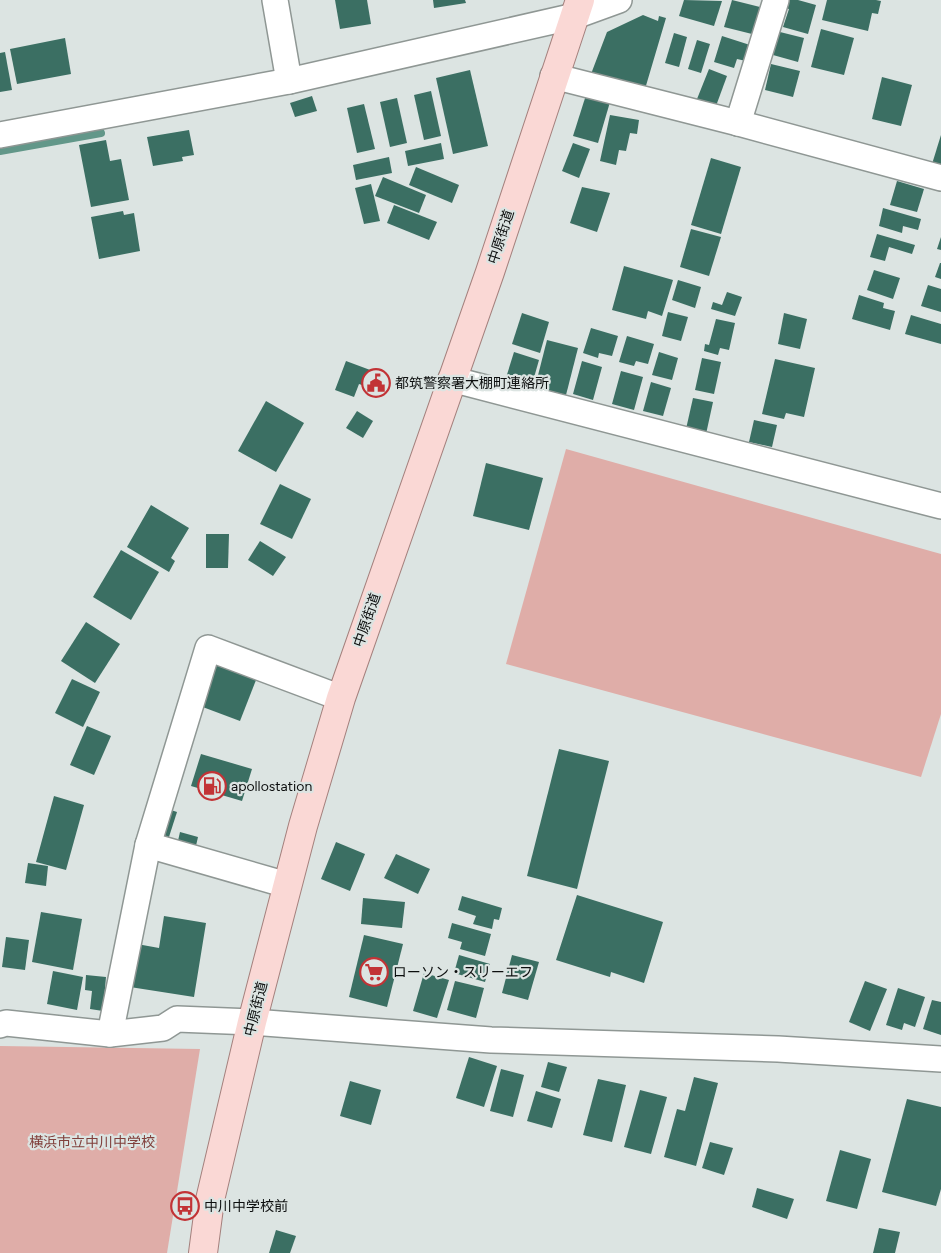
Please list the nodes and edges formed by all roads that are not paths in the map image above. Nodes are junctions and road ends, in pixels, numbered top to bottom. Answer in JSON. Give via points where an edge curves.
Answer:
{"nodes":[{"id":1,"x":274,"y":0,"type":"edge"},
{"id":2,"x":620,"y":0,"type":"edge"},
{"id":3,"x":776,"y":0,"type":"edge"},
{"id":4,"x":577,"y":8,"type":"edge"},
{"id":5,"x":554,"y":76,"type":"junction"},
{"id":6,"x":289,"y":80,"type":"junction"},
{"id":7,"x":738,"y":123,"type":"junction"},
{"id":8,"x":0,"y":135,"type":"edge"},
{"id":9,"x":941,"y":178,"type":"edge"},
{"id":10,"x":451,"y":379,"type":"junction"},
{"id":11,"x":941,"y":506,"type":"edge"},
{"id":12,"x":341,"y":698,"type":"junction"},
{"id":13,"x":148,"y":845,"type":"junction"},
{"id":14,"x":287,"y":885,"type":"junction"},
{"id":15,"x":252,"y":1022,"type":"junction"},
{"id":16,"x":0,"y":1025,"type":"edge"},
{"id":17,"x":110,"y":1034,"type":"junction"},
{"id":18,"x":941,"y":1059,"type":"edge"},
{"id":19,"x":204,"y":1253,"type":"edge"}],
"edges":[{"from":1,"to":6,"type":"street"},
{"from":2,"to":4,"type":"street"},
{"from":3,"to":7,"type":"street"},
{"from":4,"to":5,"type":"main road","name":"中原街道"},
{"from":4,"to":6,"type":"street"},
{"from":5,"to":7,"type":"street"},
{"from":5,"to":10,"type":"main road","name":"中原街道"},
{"from":6,"to":8,"type":"street"},
{"from":7,"to":9,"type":"street"},
{"from":10,"to":11,"type":"street"},
{"from":10,"to":12,"type":"main road","name":"中原街道"},
{"from":12,"to":13,"type":"street","via":[[208,648]]},
{"from":12,"to":14,"type":"main road","name":"中原街道"},
{"from":13,"to":14,"type":"street"},
{"from":13,"to":17,"type":"street"},
{"from":14,"to":15,"type":"main road","name":"中原街道"},
{"from":15,"to":17,"type":"street","via":[[177,1019],[163,1028]]},
{"from":15,"to":18,"type":"street","via":[[491,1040],[778,1049]]},
{"from":15,"to":19,"type":"main road","name":"中原街道","via":[[210,1200]]},
{"from":16,"to":17,"type":"street"}]}
